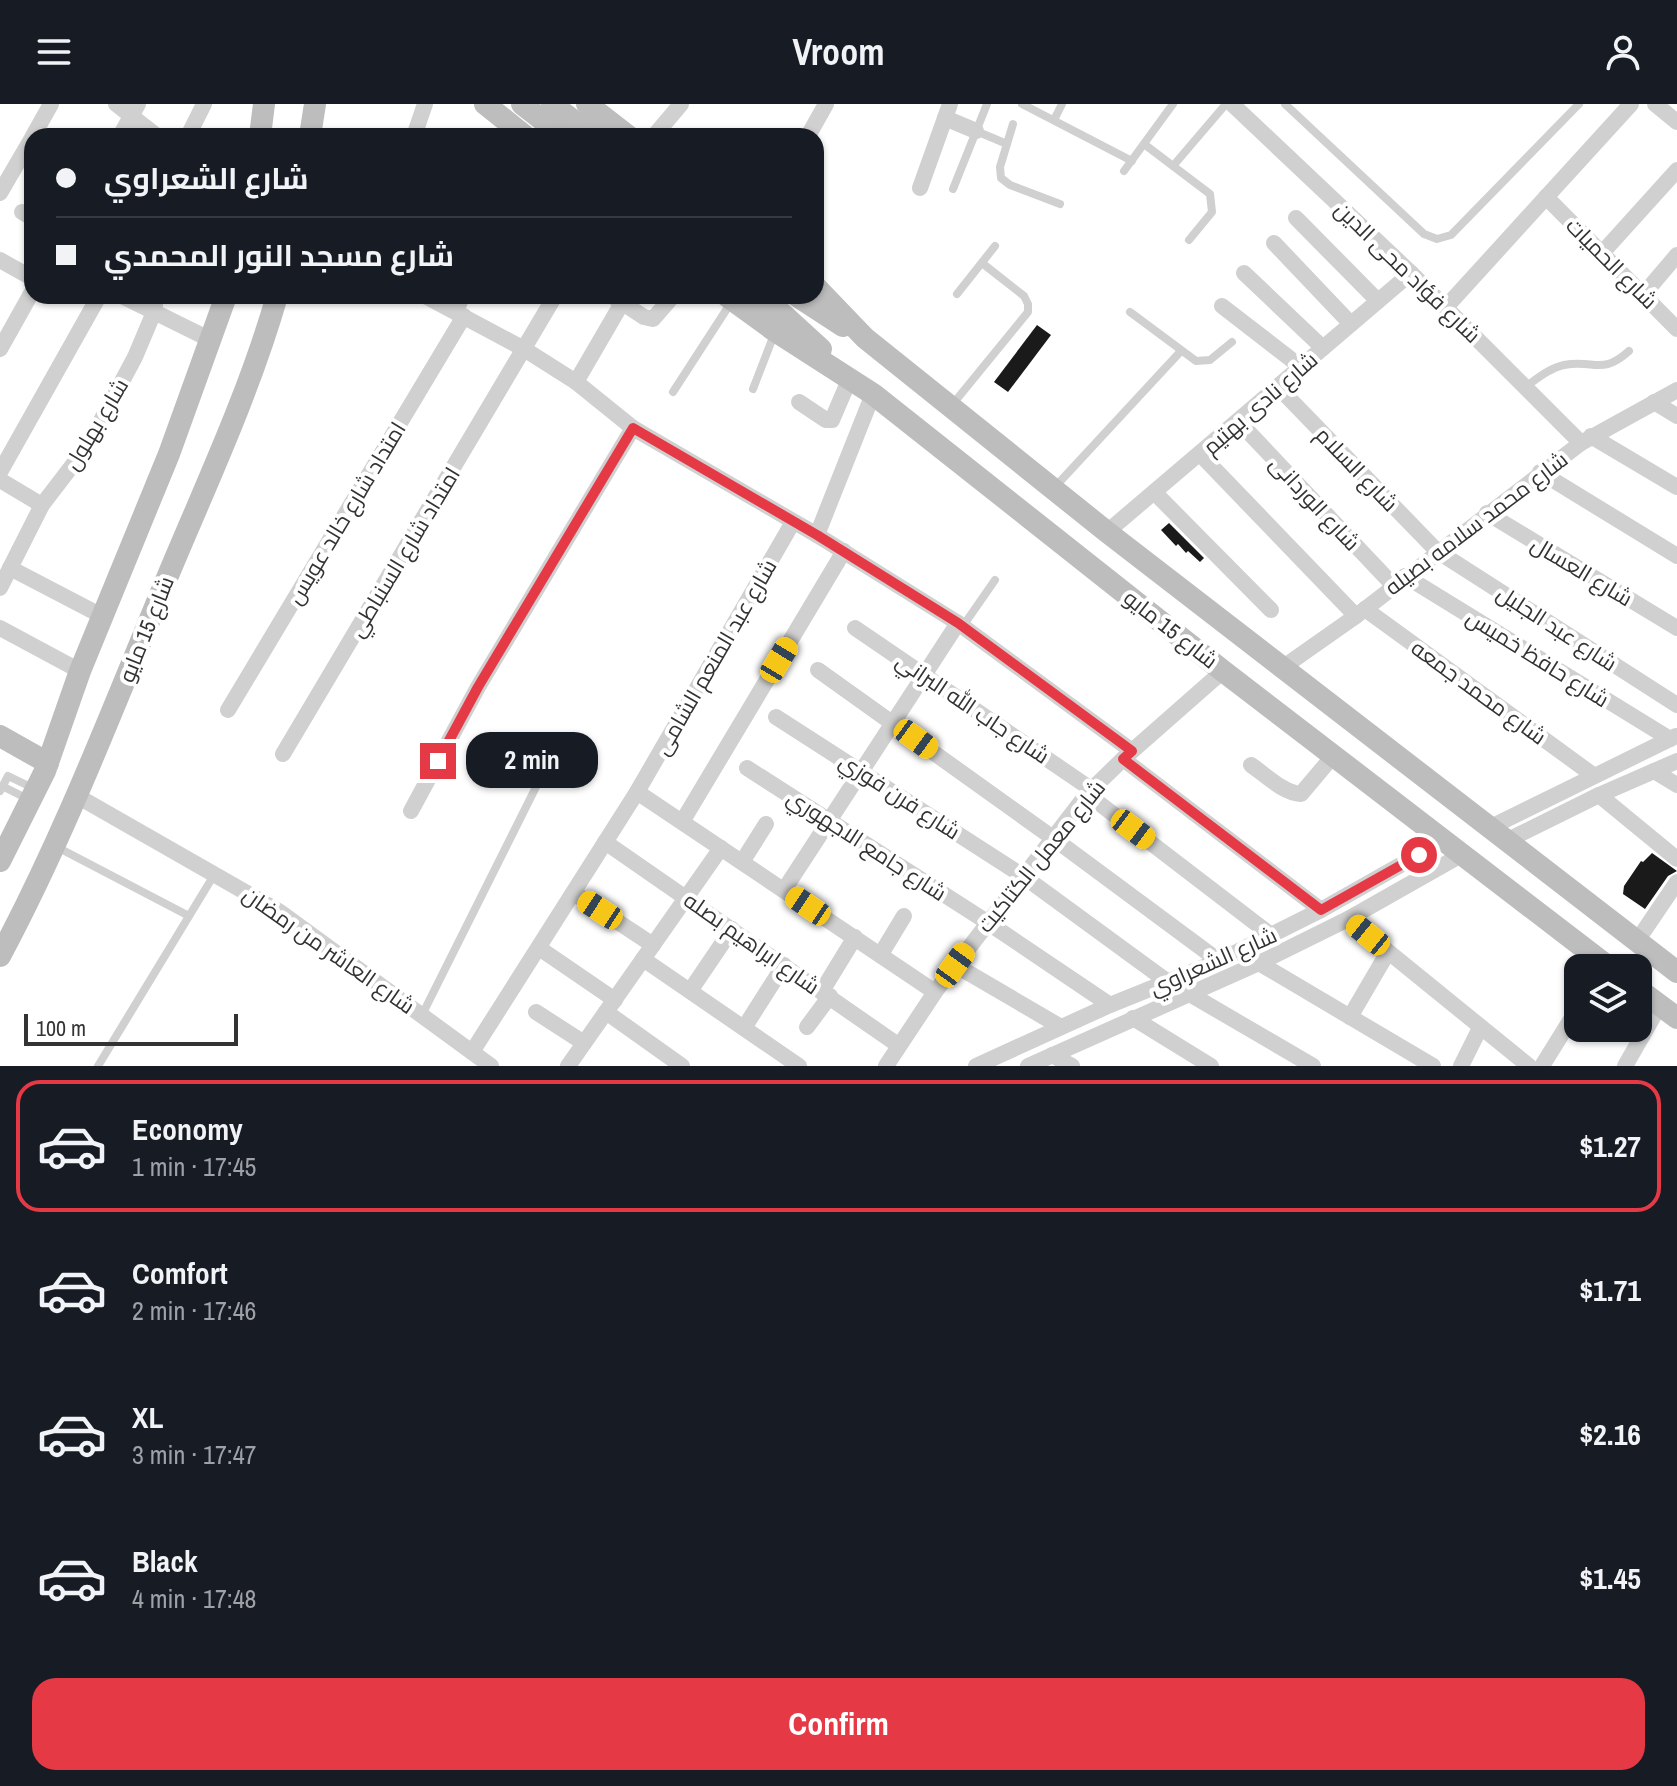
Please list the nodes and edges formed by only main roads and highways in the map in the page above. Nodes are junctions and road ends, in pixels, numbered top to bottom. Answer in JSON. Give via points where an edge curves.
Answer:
{"nodes":[{"id":1,"x":304,"y":104,"type":"edge"},
{"id":2,"x":315,"y":104,"type":"edge"},
{"id":3,"x":485,"y":104,"type":"edge"},
{"id":4,"x":522,"y":104,"type":"edge"},
{"id":5,"x":552,"y":104,"type":"edge"},
{"id":6,"x":587,"y":104,"type":"edge"},
{"id":7,"x":262,"y":105,"type":"edge"},
{"id":8,"x":261,"y":128,"type":"edge"},
{"id":9,"x":303,"y":128,"type":"edge"},
{"id":10,"x":311,"y":128,"type":"edge"},
{"id":11,"x":514,"y":128,"type":"edge"},
{"id":12,"x":553,"y":128,"type":"edge"},
{"id":13,"x":583,"y":128,"type":"edge"},
{"id":14,"x":618,"y":128,"type":"edge"},
{"id":15,"x":824,"y":295,"type":"edge"},
{"id":16,"x":223,"y":304,"type":"edge"},
{"id":17,"x":274,"y":304,"type":"edge"},
{"id":18,"x":738,"y":304,"type":"edge"},
{"id":19,"x":772,"y":304,"type":"edge"},
{"id":20,"x":810,"y":304,"type":"edge"},
{"id":21,"x":865,"y":338,"type":"junction"},
{"id":22,"x":844,"y":374,"type":"junction"},
{"id":23,"x":0,"y":736,"type":"edge"},
{"id":24,"x":48,"y":763,"type":"junction"},
{"id":25,"x":0,"y":861,"type":"edge"},
{"id":26,"x":1589,"y":954,"type":"edge"},
{"id":27,"x":0,"y":956,"type":"edge"},
{"id":28,"x":1677,"y":972,"type":"edge"},
{"id":29,"x":1652,"y":1000,"type":"edge"},
{"id":30,"x":1668,"y":1012,"type":"edge"}],
"edges":[{"from":1,"to":9,"type":"main road"},
{"from":2,"to":10,"type":"main road"},
{"from":3,"to":11,"type":"main road"},
{"from":4,"to":12,"type":"main road"},
{"from":5,"to":13,"type":"main road"},
{"from":6,"to":14,"type":"main road"},
{"from":7,"to":8,"type":"main road"},
{"from":15,"to":21,"type":"main road","name":"شارع 15 مايو"},
{"from":16,"to":24,"type":"main road","name":"شارع 15 مايو"},
{"from":17,"to":27,"type":"main road","name":"شارع 15 مايو","via":[[252,373],[77,796]]},
{"from":18,"to":22,"type":"main road","name":"شارع 15 مايو"},
{"from":19,"to":22,"type":"main road"},
{"from":20,"to":21,"type":"main road"},
{"from":21,"to":28,"type":"main road","name":"شارع 15 مايو"},
{"from":22,"to":26,"type":"main road","name":"شارع 15 مايو"},
{"from":23,"to":24,"type":"main road"},
{"from":24,"to":25,"type":"main road","name":"شارع 15 مايو"},
{"from":29,"to":30,"type":"main road"}]}
